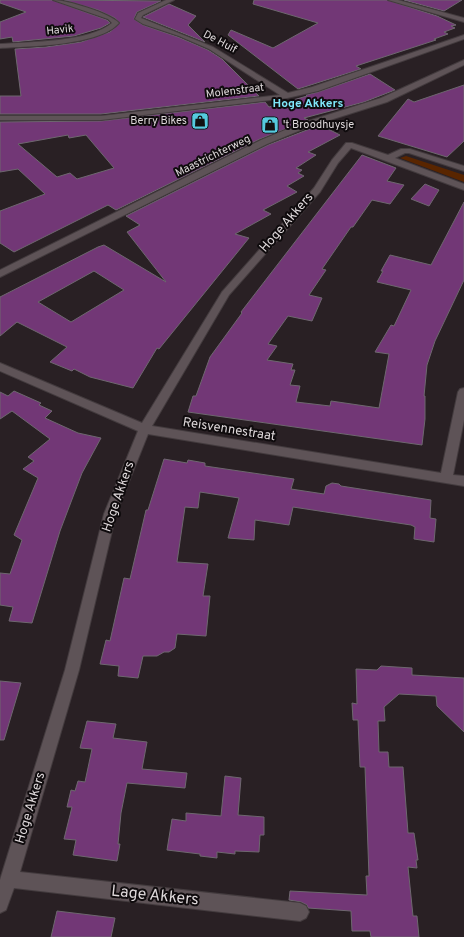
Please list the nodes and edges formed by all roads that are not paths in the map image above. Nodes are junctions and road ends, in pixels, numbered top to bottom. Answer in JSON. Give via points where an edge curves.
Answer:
{"nodes":[{"id":1,"x":56,"y":0,"type":"edge"},
{"id":2,"x":171,"y":0,"type":"edge"},
{"id":3,"x":391,"y":0,"type":"edge"},
{"id":4,"x":464,"y":20,"type":"edge"},
{"id":5,"x":464,"y":37,"type":"edge"},
{"id":6,"x":0,"y":46,"type":"edge"},
{"id":7,"x":463,"y":62,"type":"edge"},
{"id":8,"x":287,"y":96,"type":"junction"},
{"id":9,"x":0,"y":118,"type":"edge"},
{"id":10,"x":388,"y":158,"type":"junction"},
{"id":11,"x":464,"y":169,"type":"edge"},
{"id":12,"x":464,"y":187,"type":"edge"},
{"id":13,"x":0,"y":274,"type":"edge"},
{"id":14,"x":0,"y":366,"type":"edge"},
{"id":15,"x":464,"y":392,"type":"edge"},
{"id":16,"x":144,"y":429,"type":"junction"},
{"id":17,"x":446,"y":479,"type":"junction"},
{"id":18,"x":464,"y":481,"type":"edge"},
{"id":19,"x":10,"y":879,"type":"junction"},
{"id":20,"x":0,"y":904,"type":"edge"},
{"id":21,"x":300,"y":912,"type":"dead end"}],
"edges":[{"from":1,"to":6,"type":"street","name":"Havik","via":[[115,21],[115,25],[104,32],[79,39]]},
{"from":2,"to":8,"type":"street","name":"De Huif","via":[[140,14],[138,19],[211,48]]},
{"from":3,"to":4,"type":"street"},
{"from":5,"to":8,"type":"street","name":"Molenstraat","via":[[315,89]]},
{"from":7,"to":13,"type":"street","name":"Maastrichterweg","via":[[384,100],[305,124],[264,142]]},
{"from":8,"to":9,"type":"street","name":"Molenstraat","via":[[81,119]]},
{"from":10,"to":11,"type":"street","via":[[404,151]]},
{"from":10,"to":12,"type":"street"},
{"from":10,"to":16,"type":"street","name":"Hoge Akkers","via":[[350,145],[335,162],[317,190],[225,294]]},
{"from":14,"to":16,"type":"street","name":"Reisvennestraat"},
{"from":15,"to":17,"type":"street"},
{"from":16,"to":17,"type":"street","name":"Reisvennestraat"},
{"from":16,"to":19,"type":"street","name":"Hoge Akkers","via":[[110,514],[72,670]]},
{"from":17,"to":18,"type":"street","name":"Reisvennestraat"},
{"from":19,"to":20,"type":"street","name":"Hoge Akkers"},
{"from":19,"to":21,"type":"street","name":"Lage Akkers"}]}
